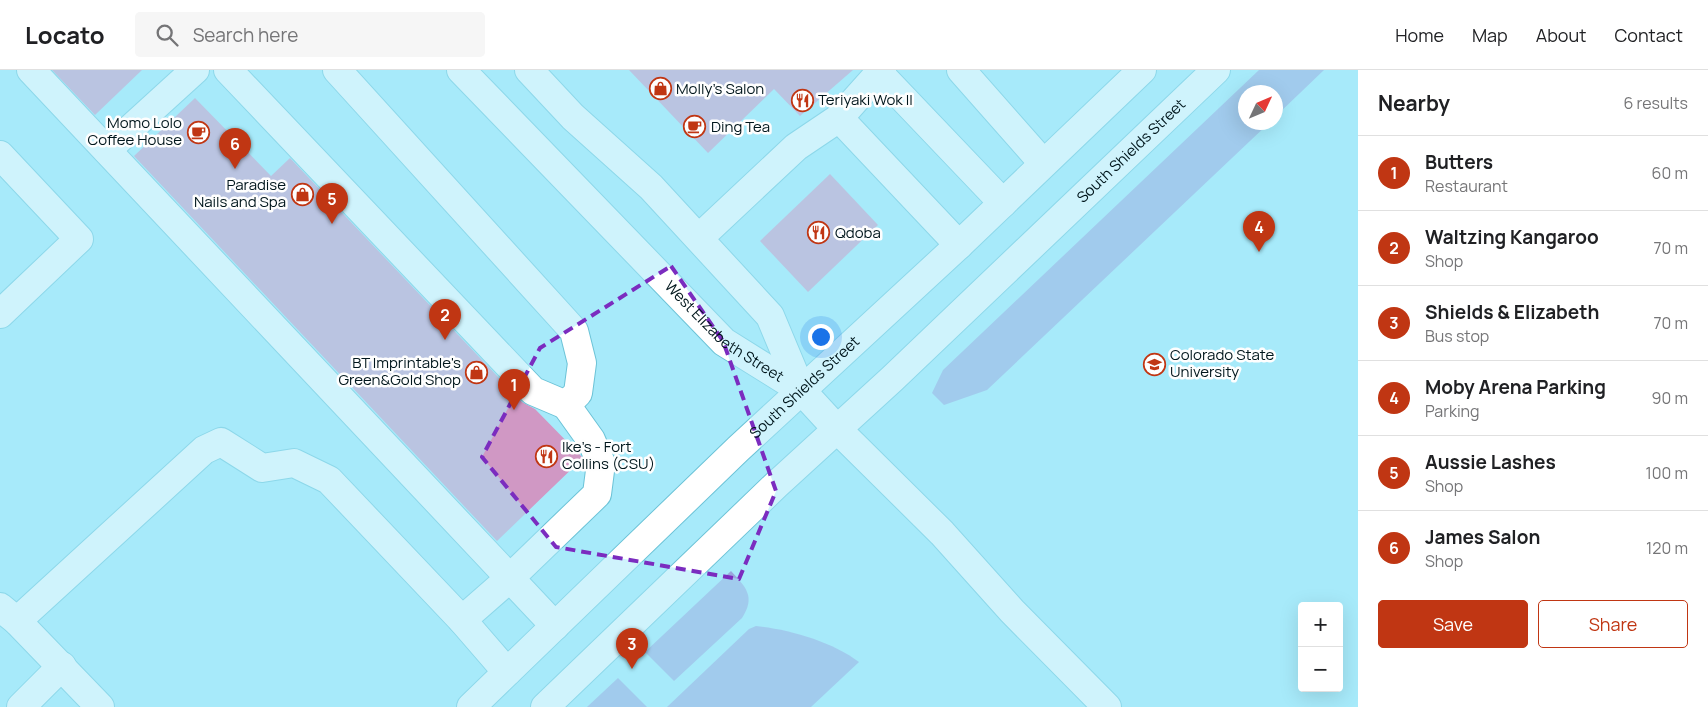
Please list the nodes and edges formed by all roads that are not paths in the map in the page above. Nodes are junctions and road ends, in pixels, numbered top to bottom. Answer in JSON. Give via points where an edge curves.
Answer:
{"nodes":[{"id":1,"x":31,"y":70,"type":"edge"},
{"id":2,"x":196,"y":70,"type":"edge"},
{"id":3,"x":228,"y":70,"type":"edge"},
{"id":4,"x":337,"y":70,"type":"edge"},
{"id":5,"x":461,"y":70,"type":"edge"},
{"id":6,"x":529,"y":70,"type":"edge"},
{"id":7,"x":961,"y":70,"type":"edge"},
{"id":8,"x":1142,"y":70,"type":"edge"},
{"id":9,"x":1216,"y":70,"type":"edge"},
{"id":10,"x":880,"y":71,"type":"edge"},
{"id":11,"x":839,"y":118,"type":"junction"},
{"id":12,"x":106,"y":150,"type":"junction"},
{"id":13,"x":0,"y":155,"type":"edge"},
{"id":14,"x":1043,"y":163,"type":"junction"},
{"id":15,"x":1003,"y":203,"type":"junction"},
{"id":16,"x":700,"y":238,"type":"junction"},
{"id":17,"x":959,"y":245,"type":"junction"},
{"id":18,"x":0,"y":314,"type":"edge"},
{"id":19,"x":801,"y":390,"type":"junction"},
{"id":20,"x":566,"y":406,"type":"junction"},
{"id":21,"x":836,"y":428,"type":"junction"},
{"id":22,"x":510,"y":578,"type":"junction"},
{"id":23,"x":9,"y":614,"type":"edge"},
{"id":24,"x":462,"y":620,"type":"junction"},
{"id":25,"x":554,"y":626,"type":"junction"},
{"id":26,"x":62,"y":666,"type":"junction"},
{"id":27,"x":507,"y":672,"type":"junction"},
{"id":28,"x":21,"y":707,"type":"edge"},
{"id":29,"x":100,"y":707,"type":"edge"},
{"id":30,"x":470,"y":707,"type":"edge"},
{"id":31,"x":545,"y":707,"type":"edge"},
{"id":32,"x":1107,"y":707,"type":"edge"}],
"edges":[{"from":1,"to":12,"type":"main road"},
{"from":2,"to":12,"type":"main road"},
{"from":3,"to":20,"type":"main road","via":[[533,392]]},
{"from":4,"to":20,"type":"main road","via":[[574,331],[582,363],[578,393]]},
{"from":5,"to":19,"type":"main road","name":"West Elizabeth Street","via":[[724,342]]},
{"from":6,"to":16,"type":"main road","name":"West Elizabeth Street","via":[[573,117],[651,187]]},
{"from":7,"to":14,"type":"main road"},
{"from":8,"to":14,"type":"main road","name":"South Shields Street"},
{"from":9,"to":21,"type":"main road","name":"South Shields Street"},
{"from":10,"to":11,"type":"main road"},
{"from":10,"to":15,"type":"main road"},
{"from":11,"to":16,"type":"main road","via":[[796,147]]},
{"from":11,"to":17,"type":"main road"},
{"from":12,"to":22,"type":"main road"},
{"from":13,"to":18,"type":"main road","via":[[78,239]]},
{"from":14,"to":15,"type":"main road","name":"South Shields Street"},
{"from":15,"to":17,"type":"main road","name":"South Shields Street"},
{"from":16,"to":19,"type":"main road","name":"West Elizabeth Street","via":[[770,316]]},
{"from":17,"to":19,"type":"main road","name":"South Shields Street"},
{"from":19,"to":21,"type":"main road"},
{"from":19,"to":25,"type":"main road","name":"South Shields Street"},
{"from":20,"to":22,"type":"main road","via":[[591,440],[601,463],[597,494]]},
{"from":21,"to":31,"type":"main road","name":"South Shields Street"},
{"from":21,"to":32,"type":"main road","via":[[942,532],[1012,611]]},
{"from":22,"to":24,"type":"main road"},
{"from":22,"to":25,"type":"main road"},
{"from":23,"to":24,"type":"main road","via":[[204,450],[221,442],[262,468],[294,464],[329,480]]},
{"from":23,"to":26,"type":"main road"},
{"from":24,"to":27,"type":"main road"},
{"from":25,"to":27,"type":"main road","name":"South Shields Street"},
{"from":26,"to":28,"type":"main road"},
{"from":26,"to":29,"type":"main road"},
{"from":27,"to":30,"type":"main road","name":"South Shields Street"}]}
